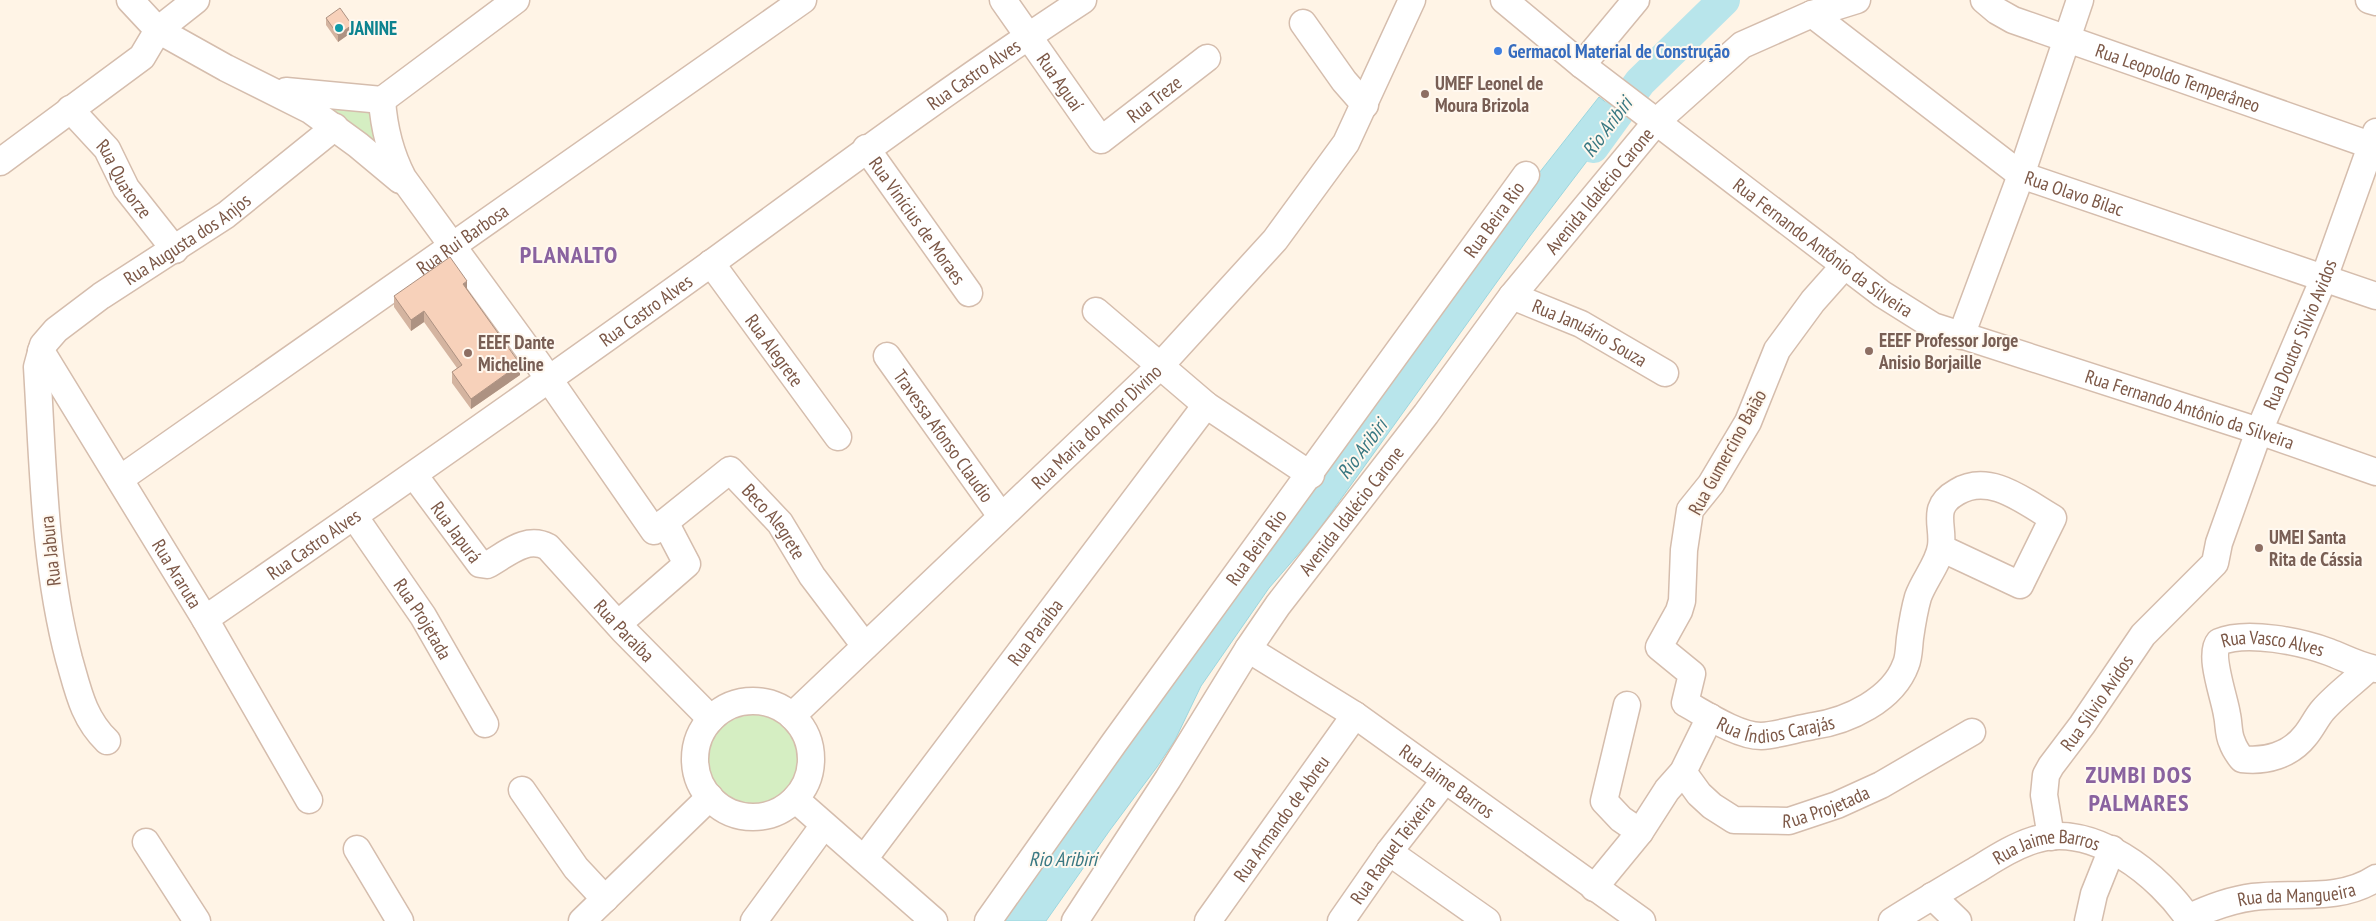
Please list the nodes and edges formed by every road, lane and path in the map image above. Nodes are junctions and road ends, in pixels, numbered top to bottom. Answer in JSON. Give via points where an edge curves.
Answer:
{"nodes":[{"id":1,"x":130,"y":0,"type":"edge"},
{"id":2,"x":196,"y":0,"type":"edge"},
{"id":3,"x":516,"y":0,"type":"edge"},
{"id":4,"x":803,"y":0,"type":"edge"},
{"id":5,"x":1003,"y":0,"type":"edge"},
{"id":6,"x":1083,"y":0,"type":"edge"},
{"id":7,"x":1412,"y":0,"type":"edge"},
{"id":8,"x":1504,"y":0,"type":"edge"},
{"id":9,"x":1636,"y":0,"type":"edge"},
{"id":10,"x":1857,"y":0,"type":"edge"},
{"id":11,"x":1984,"y":0,"type":"edge"},
{"id":12,"x":2080,"y":0,"type":"edge"},
{"id":13,"x":2369,"y":0,"type":"edge"},
{"id":14,"x":2376,"y":2,"type":"edge"},
{"id":15,"x":1812,"y":14,"type":"junction"},
{"id":16,"x":1303,"y":23,"type":"dead end"},
{"id":17,"x":158,"y":30,"type":"junction"},
{"id":18,"x":1028,"y":36,"type":"junction"},
{"id":19,"x":2066,"y":39,"type":"junction"},
{"id":20,"x":1207,"y":58,"type":"dead end"},
{"id":21,"x":1582,"y":65,"type":"junction"},
{"id":22,"x":382,"y":100,"type":"junction"},
{"id":23,"x":1365,"y":105,"type":"junction"},
{"id":24,"x":70,"y":108,"type":"junction"},
{"id":25,"x":328,"y":113,"type":"junction"},
{"id":26,"x":1647,"y":114,"type":"junction"},
{"id":27,"x":1101,"y":140,"type":"joint"},
{"id":28,"x":2374,"y":141,"type":"edge"},
{"id":29,"x":866,"y":148,"type":"junction"},
{"id":30,"x":383,"y":154,"type":"junction"},
{"id":31,"x":0,"y":162,"type":"edge"},
{"id":32,"x":1526,"y":175,"type":"dead end"},
{"id":33,"x":2021,"y":175,"type":"junction"},
{"id":34,"x":454,"y":246,"type":"junction"},
{"id":35,"x":175,"y":250,"type":"junction"},
{"id":36,"x":712,"y":263,"type":"junction"},
{"id":37,"x":1845,"y":264,"type":"junction"},
{"id":38,"x":2324,"y":278,"type":"junction"},
{"id":39,"x":969,"y":293,"type":"dead end"},
{"id":40,"x":1512,"y":296,"type":"junction"},
{"id":41,"x":2376,"y":296,"type":"edge"},
{"id":42,"x":1096,"y":310,"type":"dead end"},
{"id":43,"x":1961,"y":336,"type":"junction"},
{"id":44,"x":40,"y":351,"type":"junction"},
{"id":45,"x":887,"y":356,"type":"dead end"},
{"id":46,"x":1160,"y":366,"type":"junction"},
{"id":47,"x":1665,"y":373,"type":"dead end"},
{"id":48,"x":548,"y":378,"type":"junction"},
{"id":49,"x":1206,"y":405,"type":"junction"},
{"id":50,"x":2259,"y":431,"type":"junction"},
{"id":51,"x":838,"y":437,"type":"dead end"},
{"id":52,"x":2376,"y":472,"type":"edge"},
{"id":53,"x":1311,"y":474,"type":"junction"},
{"id":54,"x":414,"y":475,"type":"junction"},
{"id":55,"x":120,"y":479,"type":"junction"},
{"id":56,"x":354,"y":516,"type":"junction"},
{"id":57,"x":1001,"y":516,"type":"junction"},
{"id":58,"x":665,"y":522,"type":"junction"},
{"id":59,"x":537,"y":543,"type":"joint"},
{"id":60,"x":1941,"y":548,"type":"junction"},
{"id":61,"x":2192,"y":586,"type":"joint"},
{"id":62,"x":205,"y":619,"type":"junction"},
{"id":63,"x":618,"y":624,"type":"junction"},
{"id":64,"x":865,"y":646,"type":"junction"},
{"id":65,"x":1248,"y":649,"type":"junction"},
{"id":66,"x":2372,"y":669,"type":"edge"},
{"id":67,"x":1627,"y":705,"type":"dead end"},
{"id":68,"x":1355,"y":715,"type":"junction"},
{"id":69,"x":792,"y":716,"type":"junction"},
{"id":70,"x":1710,"y":717,"type":"junction"},
{"id":71,"x":711,"y":719,"type":"junction"},
{"id":72,"x":485,"y":724,"type":"dead end"},
{"id":73,"x":1972,"y":732,"type":"dead end"},
{"id":74,"x":108,"y":741,"type":"dead end"},
{"id":75,"x":1683,"y":772,"type":"junction"},
{"id":76,"x":1445,"y":780,"type":"junction"},
{"id":77,"x":522,"y":790,"type":"dead end"},
{"id":78,"x":710,"y":797,"type":"junction"},
{"id":79,"x":795,"y":799,"type":"junction"},
{"id":80,"x":309,"y":800,"type":"dead end"},
{"id":81,"x":824,"y":825,"type":"junction"},
{"id":82,"x":1640,"y":832,"type":"junction"},
{"id":83,"x":2050,"y":837,"type":"junction"},
{"id":84,"x":146,"y":842,"type":"dead end"},
{"id":85,"x":357,"y":849,"type":"dead end"},
{"id":86,"x":2112,"y":849,"type":"junction"},
{"id":87,"x":1390,"y":852,"type":"junction"},
{"id":88,"x":864,"y":859,"type":"junction"},
{"id":89,"x":2376,"y":878,"type":"edge"},
{"id":90,"x":1594,"y":888,"type":"junction"},
{"id":91,"x":1932,"y":896,"type":"junction"},
{"id":92,"x":604,"y":899,"type":"junction"},
{"id":93,"x":1635,"y":919,"type":"edge"},
{"id":94,"x":2189,"y":919,"type":"edge"},
{"id":95,"x":197,"y":921,"type":"edge"},
{"id":96,"x":400,"y":921,"type":"edge"},
{"id":97,"x":582,"y":921,"type":"edge"},
{"id":98,"x":754,"y":921,"type":"edge"},
{"id":99,"x":934,"y":921,"type":"edge"},
{"id":100,"x":988,"y":921,"type":"edge"},
{"id":101,"x":1075,"y":921,"type":"edge"},
{"id":102,"x":1208,"y":921,"type":"edge"},
{"id":103,"x":1341,"y":921,"type":"edge"},
{"id":104,"x":1487,"y":921,"type":"edge"},
{"id":105,"x":1892,"y":921,"type":"edge"},
{"id":106,"x":1958,"y":921,"type":"edge"},
{"id":107,"x":2088,"y":921,"type":"edge"}],
"edges":[{"from":1,"to":17,"type":"street"},
{"from":2,"to":17,"type":"street"},
{"from":3,"to":22,"type":"street"},
{"from":4,"to":34,"type":"street","name":"Rua Rui Barbosa"},
{"from":5,"to":18,"type":"street","name":"Rua Aguaí"},
{"from":6,"to":18,"type":"street","name":"Rua Castro Alves"},
{"from":7,"to":23,"type":"street","name":"Rua Maria do Amor Divino"},
{"from":8,"to":21,"type":"street","name":"Rua Fernando Antônio da Silveira"},
{"from":9,"to":21,"type":"street"},
{"from":10,"to":15,"type":"street","name":"Avenida Idalécio Carone"},
{"from":11,"to":19,"type":"street","name":"Rua Leopoldo Temperâneo","via":[[2013,20]]},
{"from":12,"to":19,"type":"street"},
{"from":13,"to":14,"type":"street"},
{"from":15,"to":26,"type":"street","name":"Avenida Idalécio Carone","via":[[1742,45]]},
{"from":15,"to":33,"type":"street","name":"Rua Olavo Bilac"},
{"from":16,"to":23,"type":"street"},
{"from":17,"to":24,"type":"street","via":[[142,57]]},
{"from":17,"to":25,"type":"street","via":[[258,84],[282,90]]},
{"from":18,"to":27,"type":"street","name":"Rua Aguaí"},
{"from":18,"to":29,"type":"street","name":"Rua Castro Alves"},
{"from":19,"to":28,"type":"street","name":"Rua Leopoldo Temperâneo"},
{"from":19,"to":33,"type":"street"},
{"from":20,"to":27,"type":"street","name":"Rua Treze"},
{"from":21,"to":26,"type":"street","name":"Rua Fernando Antônio da Silveira"},
{"from":22,"to":25,"type":"street"},
{"from":22,"to":30,"type":"street","via":[[386,133]]},
{"from":23,"to":46,"type":"street","name":"Rua Maria do Amor Divino","via":[[1346,143],[1275,240]]},
{"from":24,"to":31,"type":"street"},
{"from":24,"to":35,"type":"street","name":"Rua Quatorze","via":[[107,149],[126,188]]},
{"from":25,"to":30,"type":"street"},
{"from":25,"to":35,"type":"street","name":"Rua Augusta dos Anjos","via":[[263,187]]},
{"from":26,"to":37,"type":"street","name":"Rua Fernando Antônio da Silveira"},
{"from":26,"to":40,"type":"street","name":"Avenida Idalécio Carone"},
{"from":28,"to":38,"type":"street","name":"Rua Doutor Silvio Avidos"},
{"from":29,"to":36,"type":"street","name":"Rua Castro Alves"},
{"from":29,"to":39,"type":"street","name":"Rua Vinícius de Moraes"},
{"from":30,"to":34,"type":"street"},
{"from":32,"to":53,"type":"street","name":"Rua Beira Rio"},
{"from":33,"to":38,"type":"street","name":"Rua Olavo Bilac"},
{"from":33,"to":43,"type":"street"},
{"from":34,"to":48,"type":"street"},
{"from":34,"to":55,"type":"street","name":"Rua Rui Barbosa"},
{"from":35,"to":44,"type":"street","name":"Rua Augusta dos Anjos","via":[[68,320],[49,337]]},
{"from":36,"to":48,"type":"street","name":"Rua Castro Alves"},
{"from":36,"to":51,"type":"street","name":"Rua Alegrete"},
{"from":37,"to":43,"type":"street","name":"Rua Fernando Antônio da Silveira","via":[[1908,312]]},
{"from":37,"to":70,"type":"street","name":"Rua Gumercino Baião","via":[[1813,300],[1777,350],[1748,422],[1716,476],[1690,510],[1682,601],[1659,647],[1692,674],[1685,703]]},
{"from":38,"to":41,"type":"street","name":"Rua Olavo Bilac"},
{"from":38,"to":50,"type":"street","name":"Rua Doutor Silvio Avidos"},
{"from":40,"to":47,"type":"street","name":"Rua Januário Souza","via":[[1581,324]]},
{"from":40,"to":65,"type":"street","name":"Avenida Idalécio Carone"},
{"from":42,"to":46,"type":"street"},
{"from":43,"to":50,"type":"street","name":"Rua Fernando Antônio da Silveira"},
{"from":44,"to":55,"type":"street","name":"Rua Araruta"},
{"from":44,"to":74,"type":"street","name":"Rua Jabura","via":[[37,368],[52,581],[60,625],[83,708]]},
{"from":45,"to":57,"type":"street","name":"Travessa Afonso Claudio"},
{"from":46,"to":49,"type":"street"},
{"from":46,"to":57,"type":"street","name":"Rua Maria do Amor Divino"},
{"from":48,"to":54,"type":"street","name":"Rua Castro Alves"},
{"from":48,"to":58,"type":"street","via":[[654,531]]},
{"from":49,"to":53,"type":"street"},
{"from":49,"to":88,"type":"street","name":"Rua Paraíba"},
{"from":50,"to":52,"type":"street","name":"Rua Fernando Antônio da Silveira"},
{"from":50,"to":61,"type":"street","name":"Rua Doutor Silvio Avidos","via":[[2218,543],[2214,563]]},
{"from":53,"to":100,"type":"street","name":"Rua Beira Rio"},
{"from":54,"to":56,"type":"street","name":"Rua Castro Alves"},
{"from":54,"to":59,"type":"street","name":"Rua Japurá","via":[[480,564],[487,565],[524,544]]},
{"from":55,"to":62,"type":"street","name":"Rua Araruta"},
{"from":56,"to":62,"type":"street","name":"Rua Castro Alves"},
{"from":56,"to":72,"type":"street","name":"Rua Projetada","via":[[423,616]]},
{"from":57,"to":64,"type":"street","name":"Rua Maria do Amor Divino"},
{"from":58,"to":63,"type":"street","via":[[687,564]]},
{"from":58,"to":64,"type":"street","name":"Beco Alegrete","via":[[730,470],[780,523],[812,576]]},
{"from":59,"to":63,"type":"street","name":"Rua Paraíba","via":[[552,552]]},
{"from":60,"to":60,"type":"street","name":"Rua Índios Carajás","via":[[2020,585],[2053,518],[2001,489],[1964,488],[1949,498],[1940,514]]},
{"from":60,"to":70,"type":"street","name":"Rua Índios Carajás","via":[[1916,606],[1907,662],[1895,683],[1870,704],[1836,722],[1761,736],[1750,735]]},
{"from":61,"to":83,"type":"street","name":"Rua Sílvio Avidos","via":[[2143,635],[2051,766],[2046,775],[2044,795]]},
{"from":62,"to":80,"type":"street","name":"Rua Araruta"},
{"from":63,"to":71,"type":"street","name":"Rua Paraíba"},
{"from":64,"to":69,"type":"street","name":"Rua Maria do Amor Divino"},
{"from":65,"to":68,"type":"street","name":"Rua Jaime Barros"},
{"from":65,"to":101,"type":"street","name":"Avenida Idalécio Carone"},
{"from":66,"to":66,"type":"street","name":"Rua Vasco Alves","via":[[2310,646],[2273,638],[2220,642],[2216,646],[2218,678],[2231,741],[2239,755],[2242,759],[2259,760],[2273,758],[2291,749],[2306,736],[2332,701]]},
{"from":67,"to":82,"type":"street","via":[[1604,801],[1621,819]]},
{"from":68,"to":76,"type":"street","name":"Rua Jaime Barros"},
{"from":68,"to":102,"type":"street","name":"Rua Armando de Abreu"},
{"from":69,"to":71,"type":"street","via":[[773,705],[751,701],[729,706]]},
{"from":69,"to":79,"type":"street","via":[[806,735],[811,757],[807,780]]},
{"from":70,"to":75,"type":"street","name":"Rua Índios Carajás"},
{"from":71,"to":78,"type":"street","via":[[700,737],[695,758],[699,778]]},
{"from":73,"to":75,"type":"street","name":"Rua Projetada","via":[[1881,785],[1837,805],[1789,821],[1734,820],[1699,794]]},
{"from":75,"to":82,"type":"street","name":"Rua Índios Carajás"},
{"from":76,"to":87,"type":"street","name":"Rua Raquel Teixeira"},
{"from":76,"to":90,"type":"street","name":"Rua Jaime Barros"},
{"from":77,"to":92,"type":"street","via":[[576,868]]},
{"from":78,"to":79,"type":"street","via":[[726,810],[757,817],[778,812]]},
{"from":78,"to":92,"type":"street"},
{"from":79,"to":81,"type":"street"},
{"from":81,"to":88,"type":"street"},
{"from":81,"to":98,"type":"street"},
{"from":82,"to":90,"type":"street","name":"Rua Índios Carajás"},
{"from":83,"to":86,"type":"street","name":"Rua Jaime Barros","via":[[2080,840]]},
{"from":83,"to":91,"type":"street","name":"Rua Jaime Barros","via":[[2005,853]]},
{"from":84,"to":95,"type":"street"},
{"from":85,"to":96,"type":"street"},
{"from":86,"to":94,"type":"street","name":"Rua Jaime Barros","via":[[2141,869]]},
{"from":86,"to":107,"type":"street","via":[[2094,894]]},
{"from":87,"to":103,"type":"street","name":"Rua Raquel Teixeira"},
{"from":87,"to":104,"type":"street"},
{"from":88,"to":99,"type":"street"},
{"from":89,"to":94,"type":"street","name":"Rua da Mangueira","via":[[2346,892],[2238,899]]},
{"from":90,"to":93,"type":"street","name":"Rua Jaime Barros"},
{"from":91,"to":105,"type":"street","name":"Rua Jaime Barros"},
{"from":91,"to":106,"type":"street"},
{"from":92,"to":97,"type":"street"}]}
